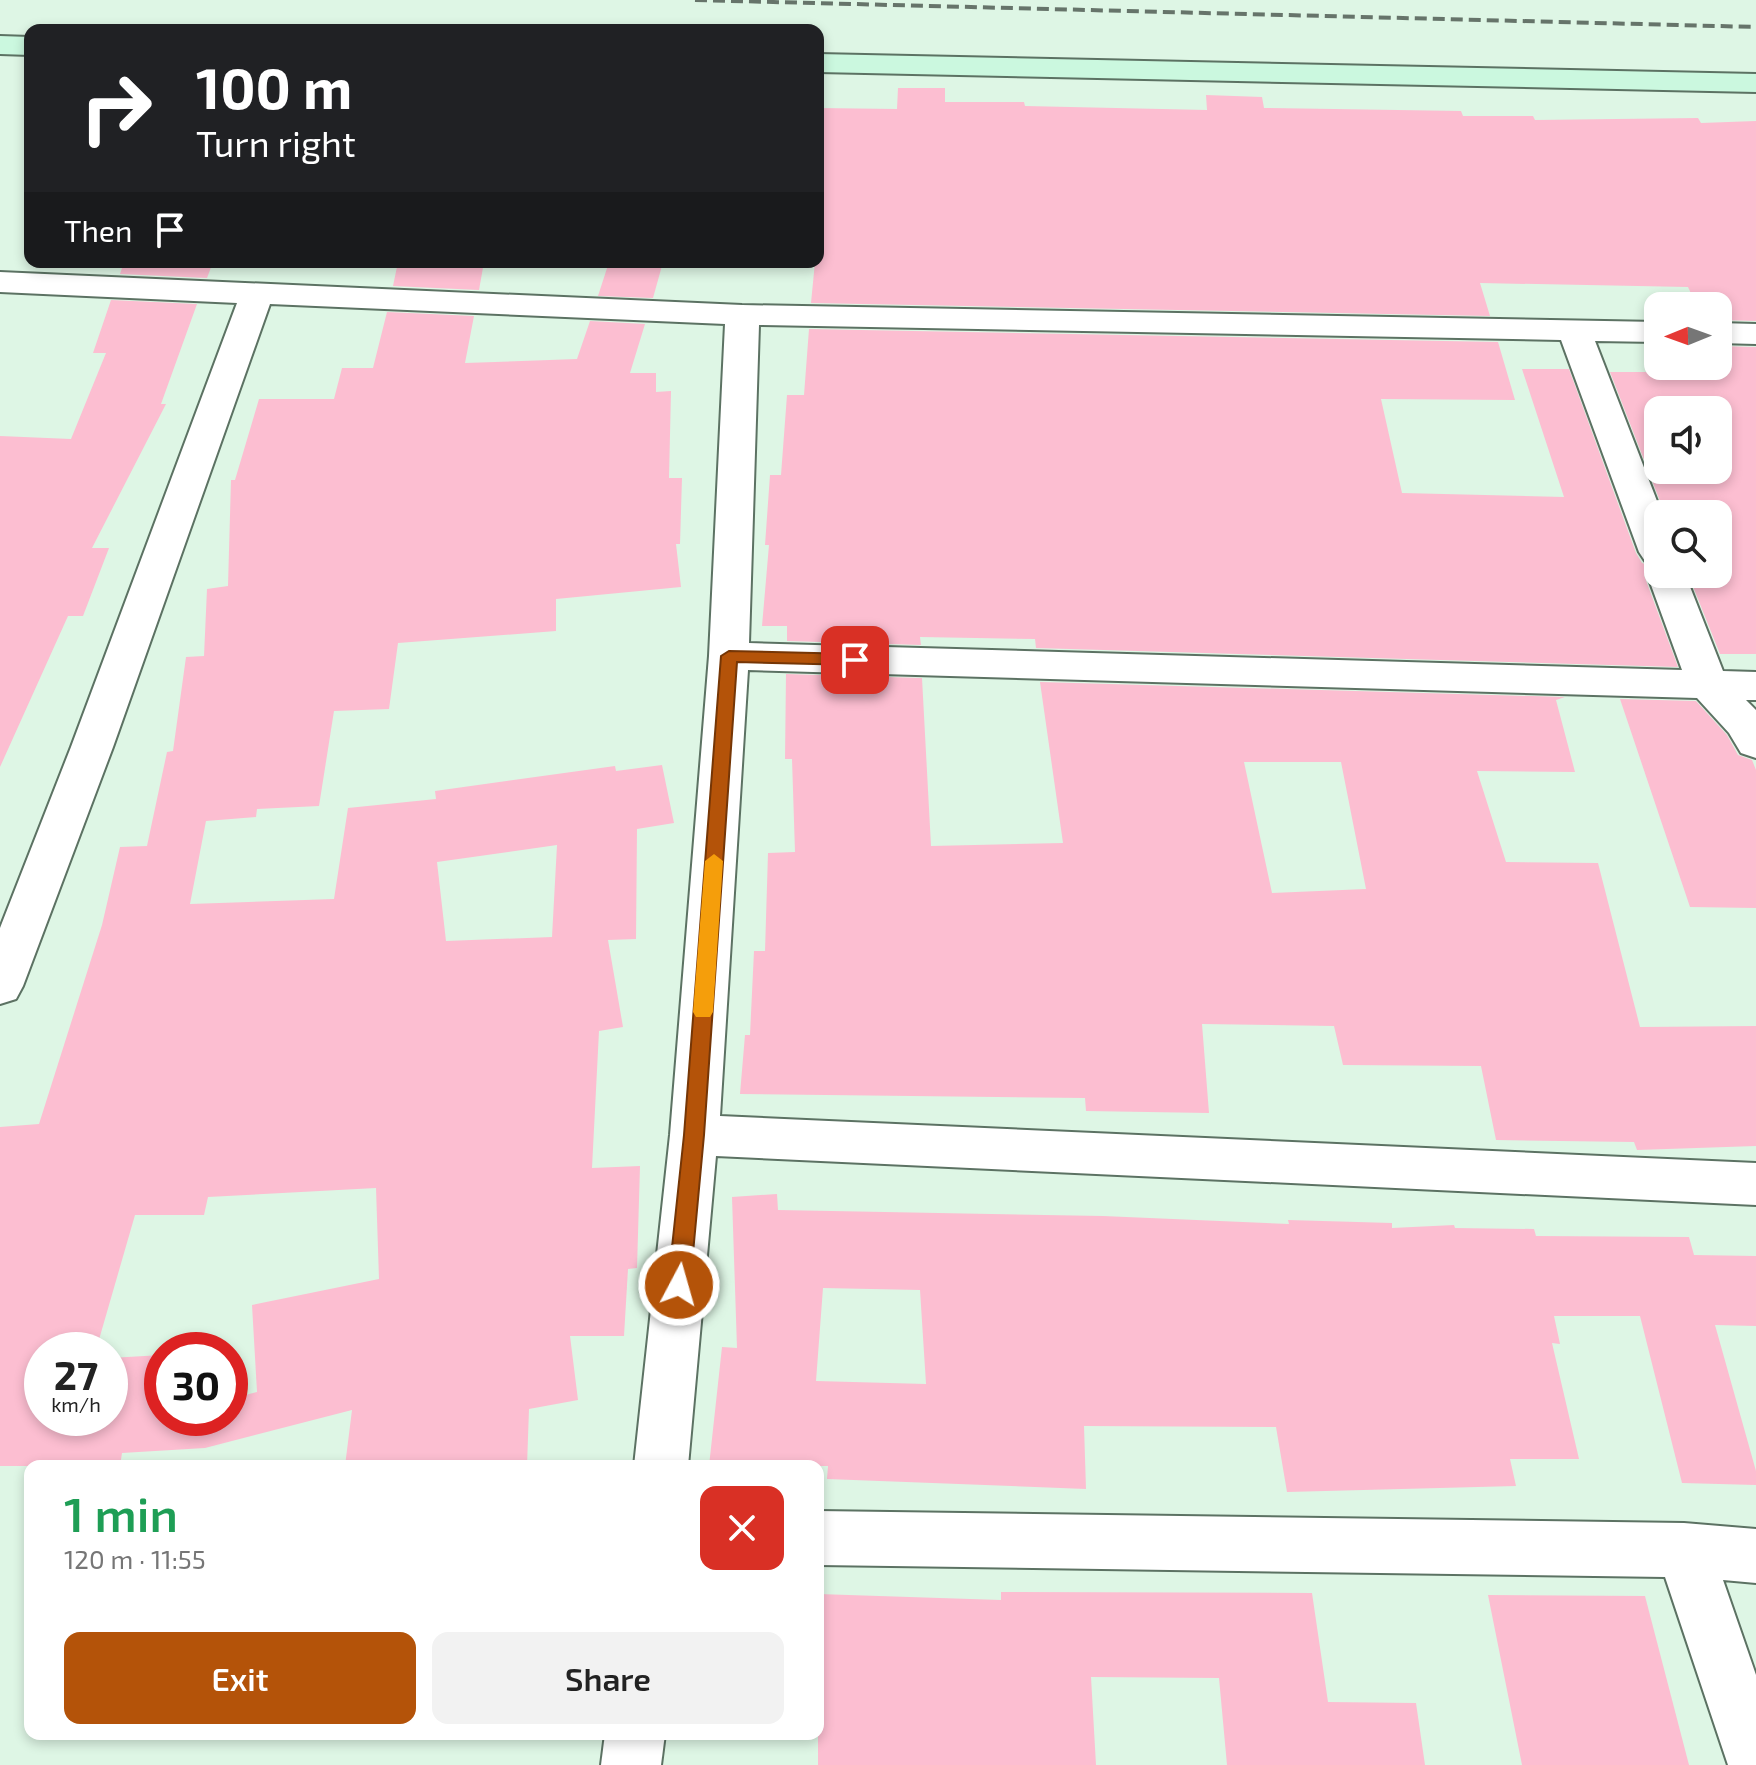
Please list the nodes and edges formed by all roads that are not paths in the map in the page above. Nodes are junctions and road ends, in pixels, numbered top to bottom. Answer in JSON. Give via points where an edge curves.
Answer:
{"nodes":[{"id":1,"x":0,"y":45,"type":"edge"},
{"id":2,"x":24,"y":46,"type":"edge"},
{"id":3,"x":824,"y":63,"type":"edge"},
{"id":4,"x":1756,"y":83,"type":"edge"},
{"id":5,"x":0,"y":282,"type":"edge"},
{"id":6,"x":257,"y":293,"type":"junction"},
{"id":7,"x":742,"y":315,"type":"junction"},
{"id":8,"x":1574,"y":330,"type":"junction"},
{"id":9,"x":1644,"y":332,"type":"edge"},
{"id":10,"x":1732,"y":333,"type":"edge"},
{"id":11,"x":1756,"y":334,"type":"edge"},
{"id":12,"x":1644,"y":515,"type":"edge"},
{"id":13,"x":1671,"y":588,"type":"edge"},
{"id":14,"x":729,"y":656,"type":"junction"},
{"id":15,"x":1708,"y":685,"type":"junction"},
{"id":16,"x":1756,"y":686,"type":"edge"},
{"id":17,"x":1756,"y":743,"type":"edge"},
{"id":18,"x":0,"y":986,"type":"edge"},
{"id":19,"x":694,"y":1135,"type":"junction"},
{"id":20,"x":1756,"y":1184,"type":"edge"},
{"id":21,"x":662,"y":1460,"type":"edge"},
{"id":22,"x":824,"y":1538,"type":"edge"},
{"id":23,"x":1684,"y":1550,"type":"junction"},
{"id":24,"x":1756,"y":1556,"type":"edge"},
{"id":25,"x":634,"y":1740,"type":"edge"},
{"id":26,"x":1756,"y":1760,"type":"edge"},
{"id":27,"x":631,"y":1765,"type":"edge"}],
"edges":[{"from":1,"to":2,"type":"main road"},
{"from":3,"to":4,"type":"main road"},
{"from":5,"to":6,"type":"street"},
{"from":6,"to":7,"type":"street"},
{"from":6,"to":18,"type":"street"},
{"from":7,"to":8,"type":"street"},
{"from":7,"to":14,"type":"street"},
{"from":8,"to":9,"type":"street"},
{"from":8,"to":12,"type":"street"},
{"from":10,"to":11,"type":"street"},
{"from":13,"to":15,"type":"street"},
{"from":14,"to":15,"type":"street"},
{"from":14,"to":19,"type":"street"},
{"from":15,"to":16,"type":"street"},
{"from":15,"to":17,"type":"street"},
{"from":19,"to":20,"type":"street"},
{"from":19,"to":21,"type":"street"},
{"from":22,"to":23,"type":"street"},
{"from":23,"to":24,"type":"street"},
{"from":23,"to":26,"type":"street"},
{"from":25,"to":27,"type":"street"}]}
